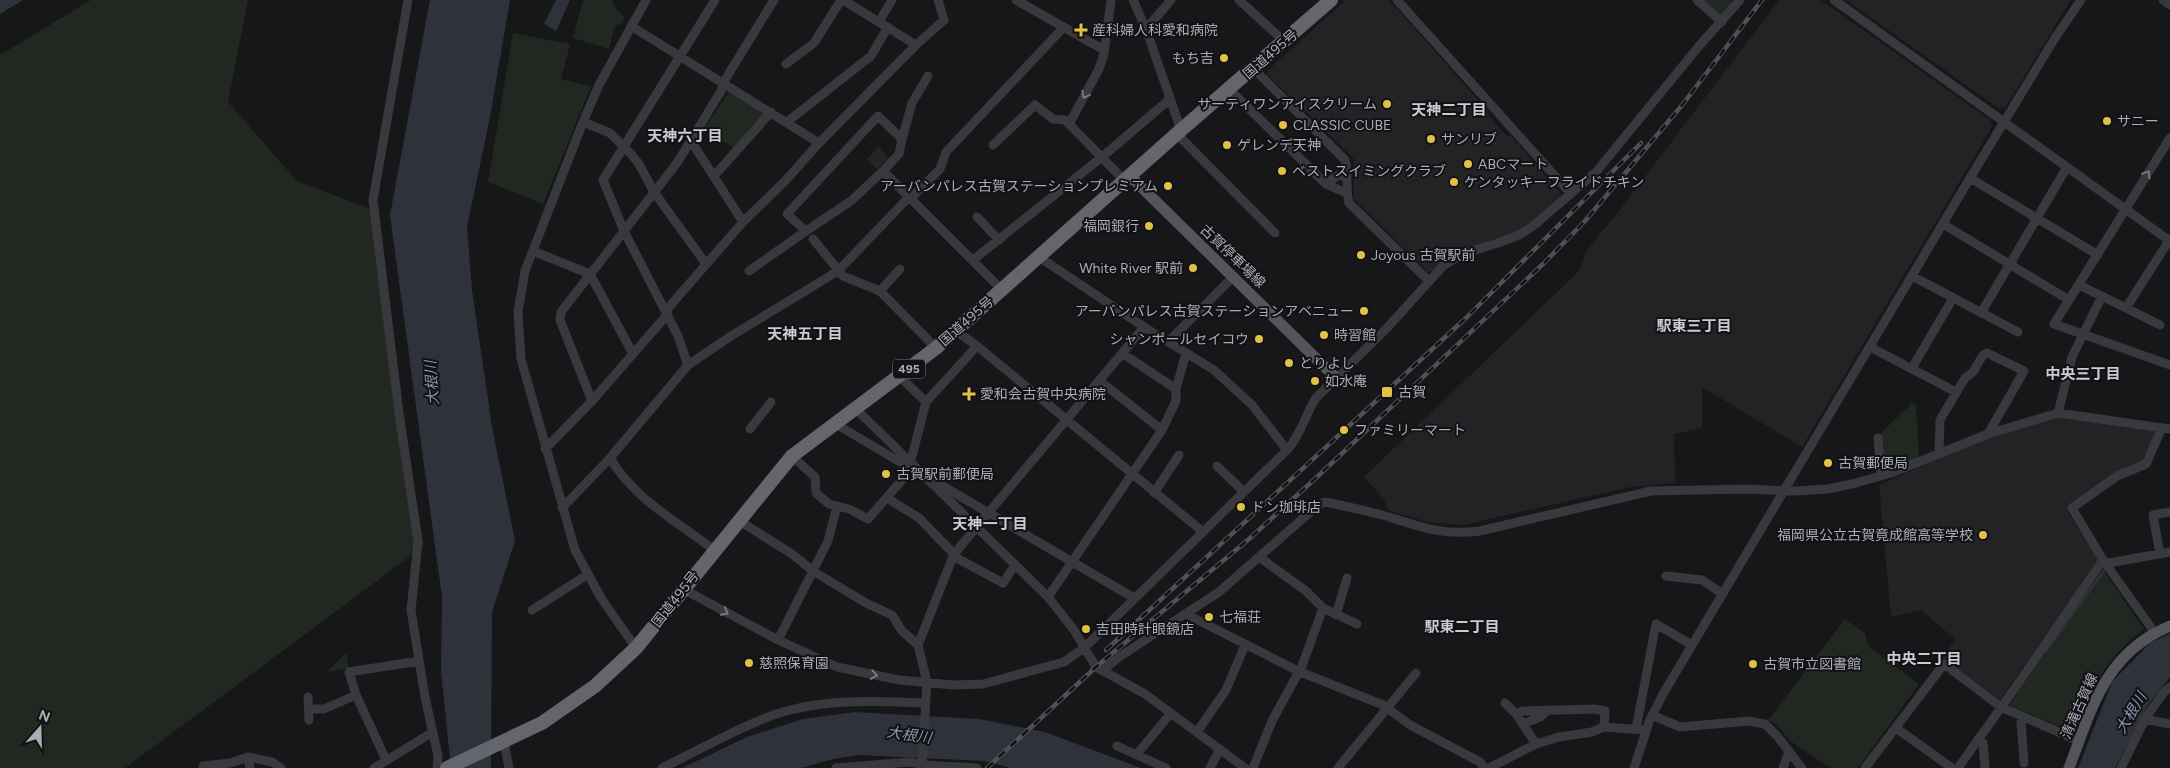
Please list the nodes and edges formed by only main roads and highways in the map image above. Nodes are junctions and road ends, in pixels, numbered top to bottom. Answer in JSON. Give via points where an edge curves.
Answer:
{"nodes":[{"id":1,"x":1331,"y":0,"type":"edge"},
{"id":2,"x":1130,"y":176,"type":"junction"},
{"id":3,"x":1336,"y":378,"type":"road end"},
{"id":4,"x":2170,"y":626,"type":"edge"},
{"id":5,"x":448,"y":768,"type":"edge"},
{"id":6,"x":2069,"y":768,"type":"edge"}],
"edges":[{"from":1,"to":2,"type":"highway","name":"国道495号","number":"495"},
{"from":2,"to":3,"type":"main road","name":"古賀停車場線"},
{"from":2,"to":5,"type":"highway","name":"国道495号","number":"495","via":[[936,348],[792,456],[636,648],[578,699],[542,724]]},
{"from":4,"to":6,"type":"main road","name":"清滝古賀線","via":[[2155,632],[2128,651],[2112,670],[2095,699]]}]}
